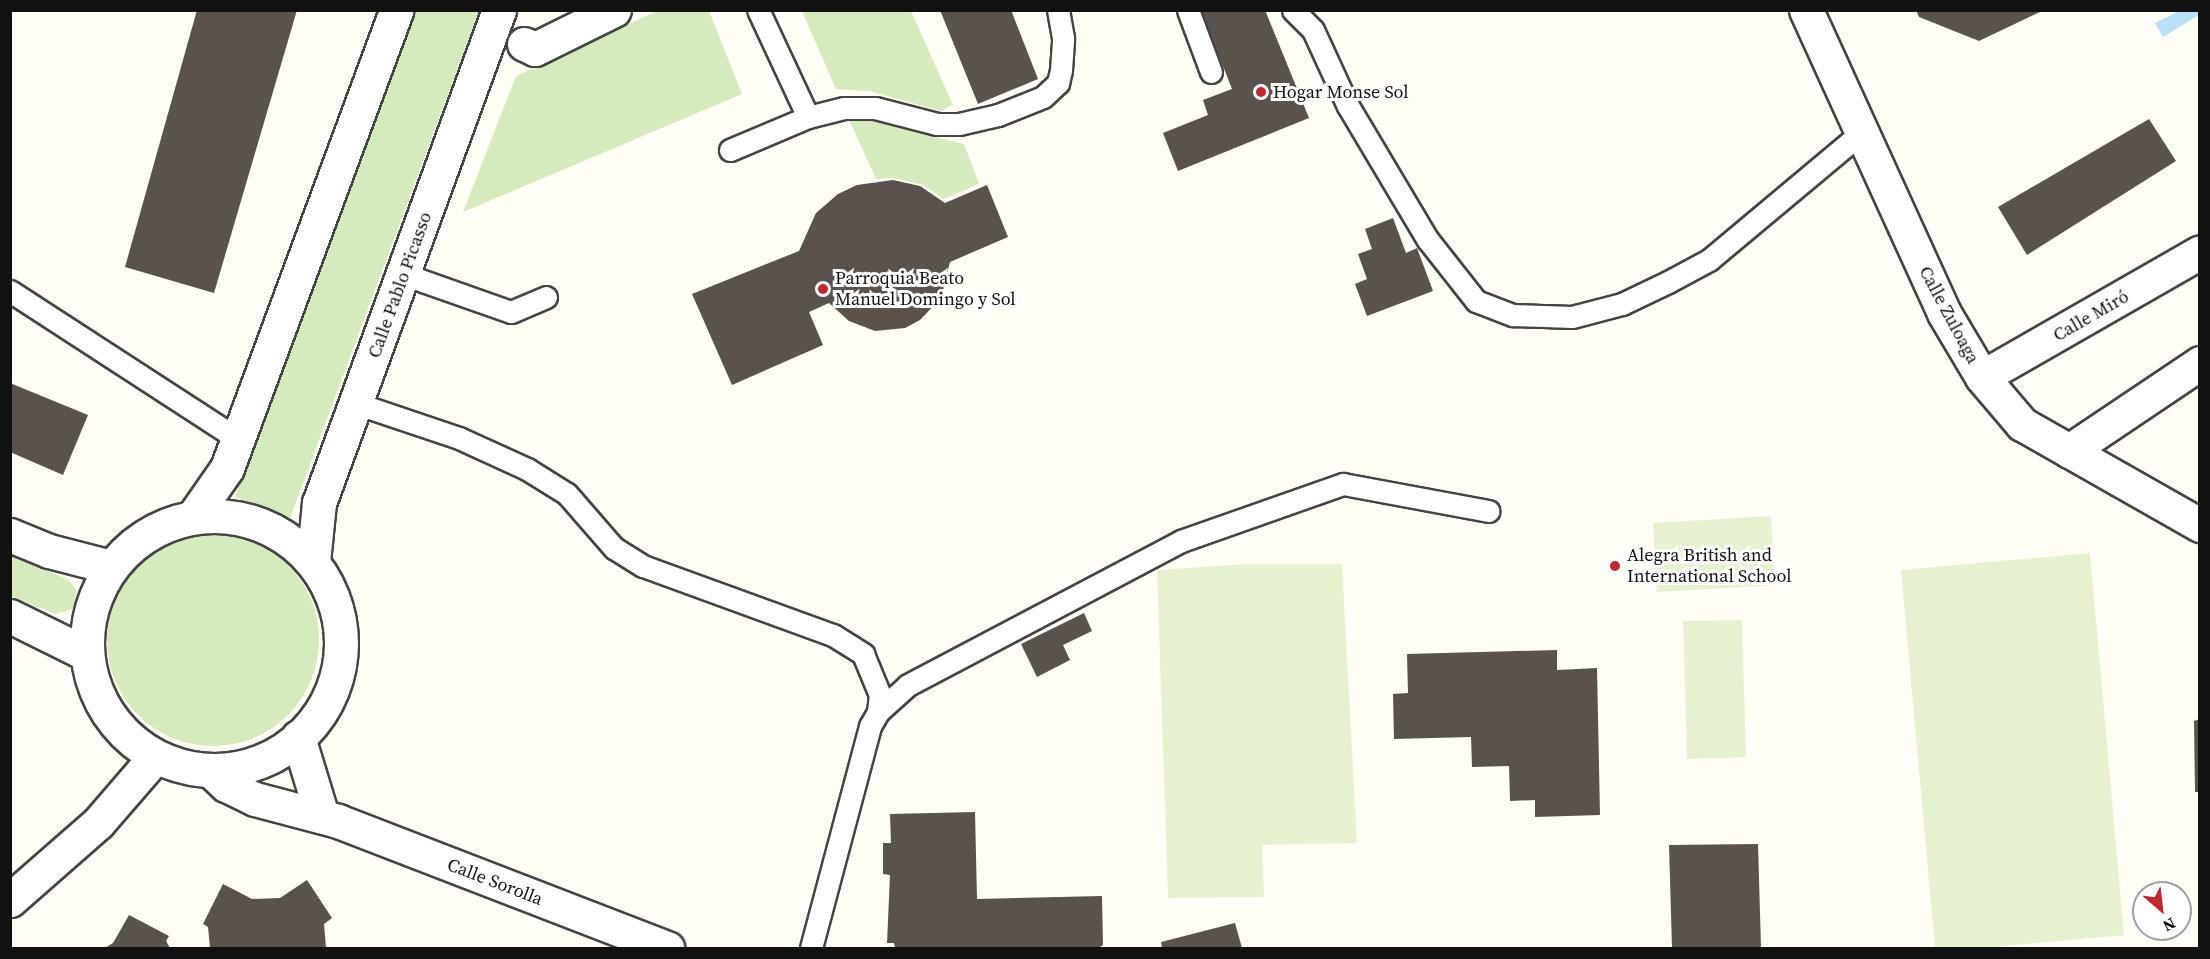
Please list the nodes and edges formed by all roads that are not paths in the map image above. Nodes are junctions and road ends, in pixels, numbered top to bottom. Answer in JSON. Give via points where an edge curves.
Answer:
{"nodes":[{"id":1,"x":396,"y":10,"type":"edge"},
{"id":2,"x":499,"y":10,"type":"edge"},
{"id":3,"x":614,"y":10,"type":"edge"},
{"id":4,"x":758,"y":10,"type":"edge"},
{"id":5,"x":1058,"y":10,"type":"edge"},
{"id":6,"x":1188,"y":10,"type":"edge"},
{"id":7,"x":1293,"y":10,"type":"edge"},
{"id":8,"x":1806,"y":10,"type":"edge"},
{"id":9,"x":524,"y":44,"type":"dead end"},
{"id":10,"x":1211,"y":72,"type":"dead end"},
{"id":11,"x":808,"y":117,"type":"junction"},
{"id":12,"x":1862,"y":132,"type":"junction"},
{"id":13,"x":730,"y":150,"type":"dead end"},
{"id":14,"x":2199,"y":252,"type":"edge"},
{"id":15,"x":403,"y":274,"type":"junction"},
{"id":16,"x":10,"y":291,"type":"edge"},
{"id":17,"x":546,"y":297,"type":"dead end"},
{"id":18,"x":2199,"y":363,"type":"edge"},
{"id":19,"x":1982,"y":377,"type":"junction"},
{"id":20,"x":358,"y":404,"type":"junction"},
{"id":21,"x":238,"y":439,"type":"junction"},
{"id":22,"x":2069,"y":451,"type":"junction"},
{"id":23,"x":1489,"y":511,"type":"dead end"},
{"id":24,"x":193,"y":517,"type":"junction"},
{"id":25,"x":2199,"y":525,"type":"edge"},
{"id":26,"x":10,"y":535,"type":"edge"},
{"id":27,"x":313,"y":562,"type":"junction"},
{"id":28,"x":111,"y":567,"type":"junction"},
{"id":29,"x":10,"y":616,"type":"edge"},
{"id":30,"x":87,"y":654,"type":"junction"},
{"id":31,"x":878,"y":712,"type":"junction"},
{"id":32,"x":298,"y":737,"type":"junction"},
{"id":33,"x":155,"y":757,"type":"junction"},
{"id":34,"x":211,"y":771,"type":"junction"},
{"id":35,"x":322,"y":816,"type":"junction"},
{"id":36,"x":10,"y":900,"type":"edge"},
{"id":37,"x":667,"y":948,"type":"edge"},
{"id":38,"x":812,"y":948,"type":"edge"}],
"edges":[{"from":1,"to":21,"type":"street"},
{"from":2,"to":15,"type":"street","name":"Calle Pablo Picasso"},
{"from":3,"to":9,"type":"street","via":[[535,49]]},
{"from":4,"to":11,"type":"lane"},
{"from":5,"to":11,"type":"lane","via":[[1063,38],[1061,70],[1058,83],[1042,97],[998,115],[959,124],[937,124],[875,108],[844,108]]},
{"from":6,"to":10,"type":"lane"},
{"from":7,"to":12,"type":"lane","via":[[1313,30],[1348,106],[1428,240],[1476,301],[1513,315],[1572,317],[1622,304],[1668,282],[1709,260]]},
{"from":8,"to":12,"type":"street","name":"Calle Zuloaga"},
{"from":11,"to":13,"type":"lane"},
{"from":12,"to":19,"type":"street","name":"Calle Zuloaga","via":[[1944,313]]},
{"from":14,"to":19,"type":"street","name":"Calle Miró"},
{"from":15,"to":17,"type":"lane","via":[[511,312]]},
{"from":15,"to":20,"type":"street","name":"Calle Pablo Picasso"},
{"from":16,"to":21,"type":"lane"},
{"from":18,"to":22,"type":"street"},
{"from":19,"to":22,"type":"street","name":"Calle Zuloaga","via":[[2022,424]]},
{"from":20,"to":27,"type":"street","name":"Calle Pablo Picasso","via":[[319,503]]},
{"from":20,"to":31,"type":"lane","via":[[459,438],[527,469],[567,494],[614,548],[644,566],[832,635],[863,654],[868,662],[880,695]]},
{"from":21,"to":24,"type":"street","via":[[227,468]]},
{"from":22,"to":25,"type":"street","name":"Calle Zuloaga"},
{"from":23,"to":31,"type":"lane","via":[[1343,484],[1181,541],[908,685]]},
{"from":24,"to":27,"type":"street","via":[[237,517],[279,533]]},
{"from":24,"to":28,"type":"street","via":[[162,526],[134,544]]},
{"from":26,"to":28,"type":"street","via":[[49,551]]},
{"from":27,"to":32,"type":"street","via":[[335,599],[342,643],[334,686],[313,724]]},
{"from":28,"to":30,"type":"street","via":[[94,599],[86,634]]},
{"from":29,"to":30,"type":"street"},
{"from":30,"to":33,"type":"street","via":[[105,705],[124,735]]},
{"from":31,"to":38,"type":"lane","via":[[870,726]]},
{"from":32,"to":34,"type":"street","via":[[280,753],[250,766]]},
{"from":32,"to":35,"type":"street"},
{"from":33,"to":34,"type":"street","via":[[186,768]]},
{"from":33,"to":36,"type":"street","via":[[98,823]]},
{"from":34,"to":35,"type":"street","name":"Calle Sorolla","via":[[226,785],[255,799]]},
{"from":35,"to":37,"type":"street","name":"Calle Sorolla"}]}
